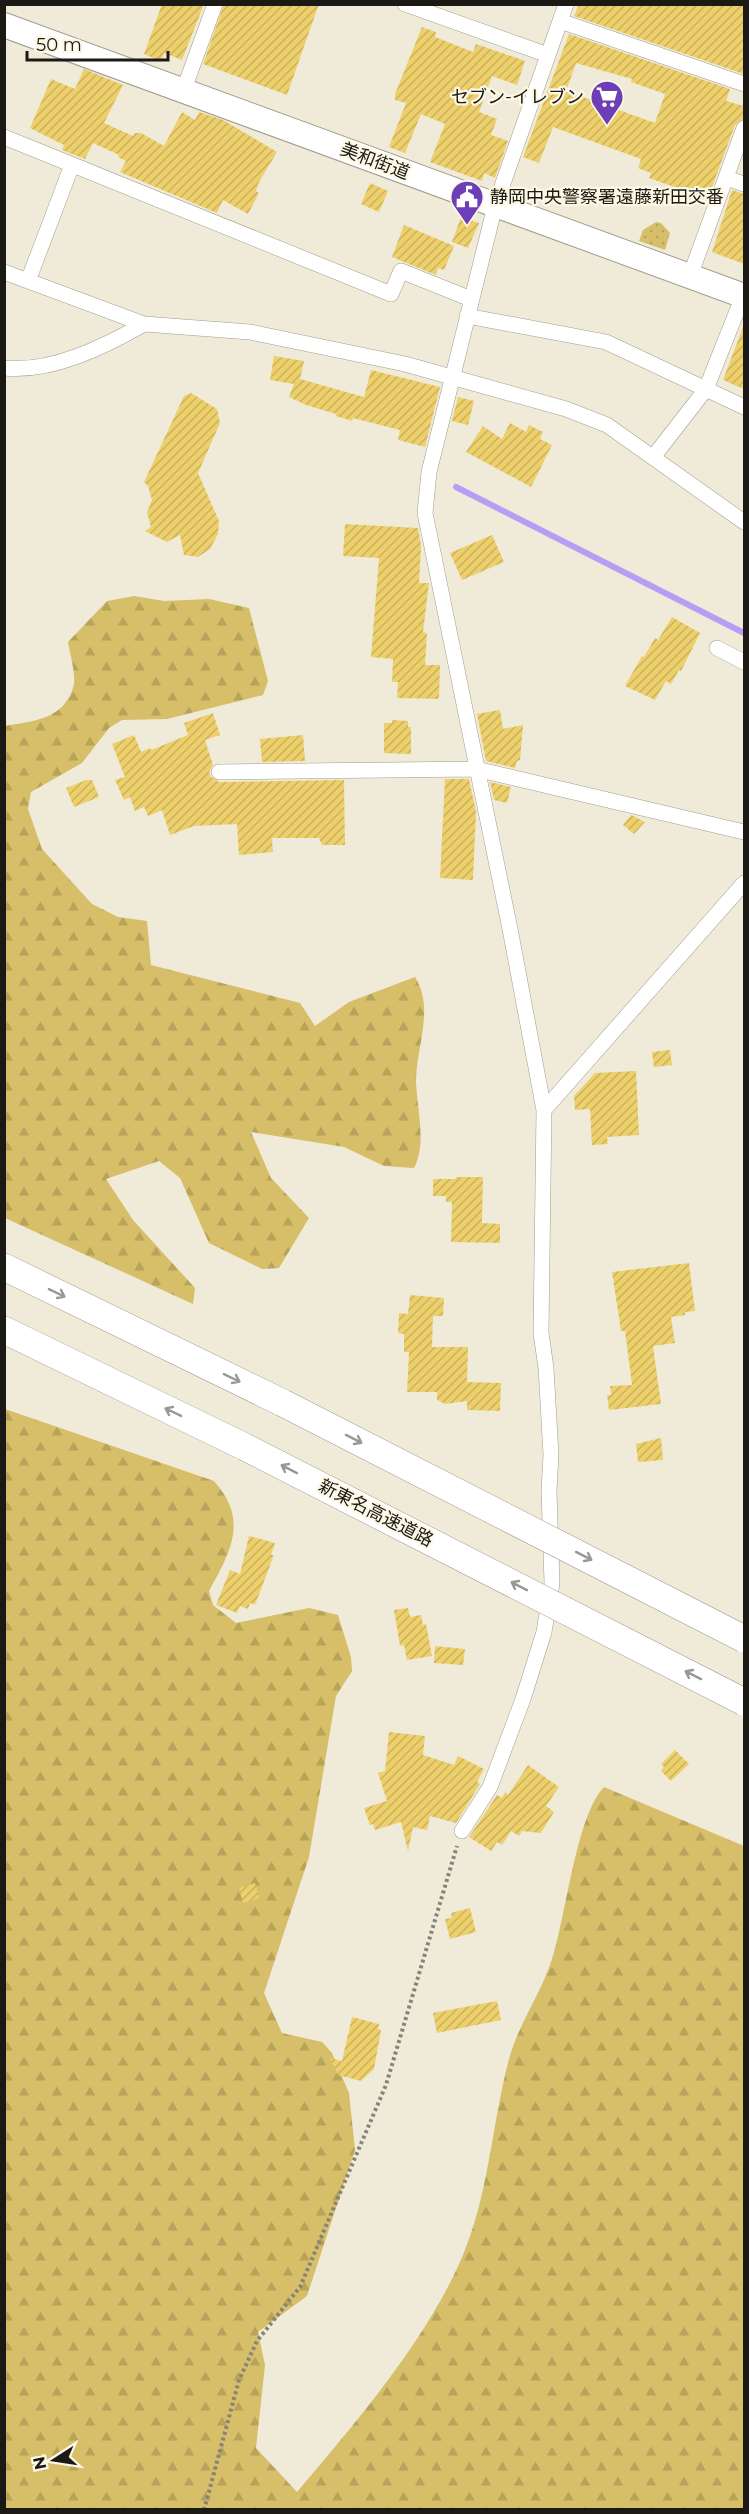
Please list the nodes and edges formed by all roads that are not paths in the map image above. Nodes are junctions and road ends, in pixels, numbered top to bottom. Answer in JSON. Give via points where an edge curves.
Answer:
{"nodes":[{"id":1,"x":215,"y":4,"type":"edge"},
{"id":2,"x":405,"y":4,"type":"edge"},
{"id":3,"x":566,"y":4,"type":"edge"},
{"id":4,"x":560,"y":21,"type":"junction"},
{"id":5,"x":4,"y":25,"type":"edge"},
{"id":6,"x":548,"y":55,"type":"junction"},
{"id":7,"x":744,"y":84,"type":"edge"},
{"id":8,"x":184,"y":89,"type":"junction"},
{"id":9,"x":744,"y":128,"type":"edge"},
{"id":10,"x":4,"y":137,"type":"edge"},
{"id":11,"x":72,"y":165,"type":"junction"},
{"id":12,"x":726,"y":178,"type":"junction"},
{"id":13,"x":744,"y":184,"type":"edge"},
{"id":14,"x":495,"y":206,"type":"junction"},
{"id":15,"x":4,"y":272,"type":"edge"},
{"id":16,"x":690,"y":276,"type":"junction"},
{"id":17,"x":28,"y":281,"type":"junction"},
{"id":18,"x":744,"y":296,"type":"edge"},
{"id":19,"x":471,"y":299,"type":"junction"},
{"id":20,"x":467,"y":316,"type":"junction"},
{"id":21,"x":144,"y":324,"type":"junction"},
{"id":22,"x":4,"y":368,"type":"edge"},
{"id":23,"x":453,"y":378,"type":"junction"},
{"id":24,"x":706,"y":389,"type":"junction"},
{"id":25,"x":744,"y":407,"type":"edge"},
{"id":26,"x":654,"y":456,"type":"junction"},
{"id":27,"x":744,"y":522,"type":"edge"},
{"id":28,"x":717,"y":648,"type":"dead end"},
{"id":29,"x":744,"y":662,"type":"edge"},
{"id":30,"x":476,"y":769,"type":"junction"},
{"id":31,"x":219,"y":771,"type":"dead end"},
{"id":32,"x":744,"y":832,"type":"edge"},
{"id":33,"x":744,"y":883,"type":"edge"},
{"id":34,"x":544,"y":1110,"type":"junction"},
{"id":35,"x":4,"y":1267,"type":"edge"},
{"id":36,"x":4,"y":1330,"type":"edge"},
{"id":37,"x":744,"y":1639,"type":"edge"},
{"id":38,"x":744,"y":1702,"type":"edge"},
{"id":39,"x":462,"y":1831,"type":"road end"}],
"edges":[{"from":1,"to":8,"type":"street"},
{"from":2,"to":6,"type":"street"},
{"from":3,"to":4,"type":"street"},
{"from":4,"to":6,"type":"street"},
{"from":4,"to":7,"type":"street"},
{"from":5,"to":8,"type":"main road","name":"美和街道"},
{"from":6,"to":14,"type":"street"},
{"from":8,"to":14,"type":"main road","name":"美和街道"},
{"from":9,"to":12,"type":"street"},
{"from":10,"to":11,"type":"street"},
{"from":11,"to":17,"type":"street"},
{"from":11,"to":19,"type":"street","via":[[391,294],[401,271]]},
{"from":12,"to":13,"type":"street"},
{"from":12,"to":16,"type":"street"},
{"from":14,"to":16,"type":"main road","name":"美和街道"},
{"from":14,"to":19,"type":"street"},
{"from":15,"to":17,"type":"street"},
{"from":16,"to":18,"type":"main road","name":"美和街道"},
{"from":17,"to":21,"type":"street"},
{"from":18,"to":24,"type":"street"},
{"from":19,"to":20,"type":"street"},
{"from":20,"to":23,"type":"street"},
{"from":20,"to":24,"type":"street","via":[[606,342]]},
{"from":21,"to":22,"type":"street","via":[[119,338],[40,367]]},
{"from":21,"to":23,"type":"street","via":[[250,332],[405,364]]},
{"from":23,"to":26,"type":"street","via":[[607,425]]},
{"from":23,"to":30,"type":"street","via":[[429,472],[425,513]]},
{"from":24,"to":25,"type":"street"},
{"from":24,"to":26,"type":"street"},
{"from":26,"to":27,"type":"street"},
{"from":28,"to":29,"type":"street"},
{"from":30,"to":31,"type":"street"},
{"from":30,"to":32,"type":"street"},
{"from":30,"to":34,"type":"street"},
{"from":33,"to":34,"type":"street"},
{"from":34,"to":39,"type":"street","via":[[541,1333],[551,1455],[552,1582],[544,1632],[523,1699],[490,1787]]},
{"from":35,"to":37,"type":"highway","one_way":true,"bridge":true,"via":[[283,1403]]},
{"from":38,"to":36,"type":"highway","name":"新東名高速道路","one_way":true,"bridge":true,"via":[[245,1447]]}]}
